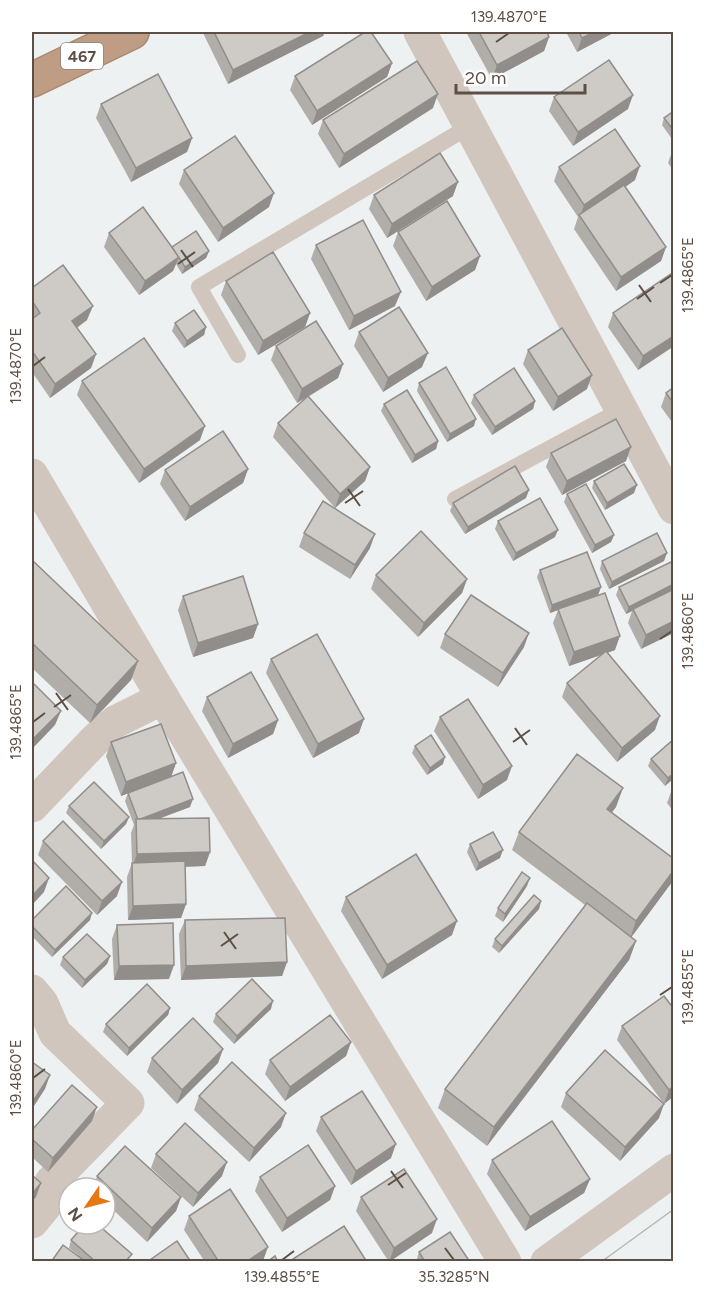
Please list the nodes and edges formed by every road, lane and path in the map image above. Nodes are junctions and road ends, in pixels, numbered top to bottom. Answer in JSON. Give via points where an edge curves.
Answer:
{"nodes":[{"id":1,"x":132,"y":32,"type":"edge"},
{"id":2,"x":420,"y":32,"type":"edge"},
{"id":3,"x":32,"y":80,"type":"edge"},
{"id":4,"x":470,"y":126,"type":"junction"},
{"id":5,"x":237,"y":355,"type":"dead end"},
{"id":6,"x":621,"y":410,"type":"junction"},
{"id":7,"x":32,"y":475,"type":"edge"},
{"id":8,"x":455,"y":499,"type":"edge"},
{"id":9,"x":674,"y":508,"type":"edge"},
{"id":10,"x":163,"y":698,"type":"junction"},
{"id":11,"x":32,"y":806,"type":"edge"},
{"id":12,"x":32,"y":991,"type":"edge"},
{"id":13,"x":674,"y":1170,"type":"edge"},
{"id":14,"x":32,"y":1222,"type":"edge"},
{"id":15,"x":505,"y":1262,"type":"edge"},
{"id":16,"x":547,"y":1262,"type":"edge"}],
"edges":[{"from":1,"to":3,"type":"highway","number":"467"},
{"from":2,"to":4,"type":"street"},
{"from":4,"to":5,"type":"lane","via":[[200,286]]},
{"from":4,"to":6,"type":"street"},
{"from":6,"to":8,"type":"lane"},
{"from":6,"to":9,"type":"street"},
{"from":7,"to":10,"type":"street"},
{"from":10,"to":11,"type":"street","via":[[115,722]]},
{"from":10,"to":15,"type":"street"},
{"from":12,"to":14,"type":"street","via":[[55,1033],[128,1103],[51,1182],[46,1205]]},
{"from":13,"to":16,"type":"street"}]}
